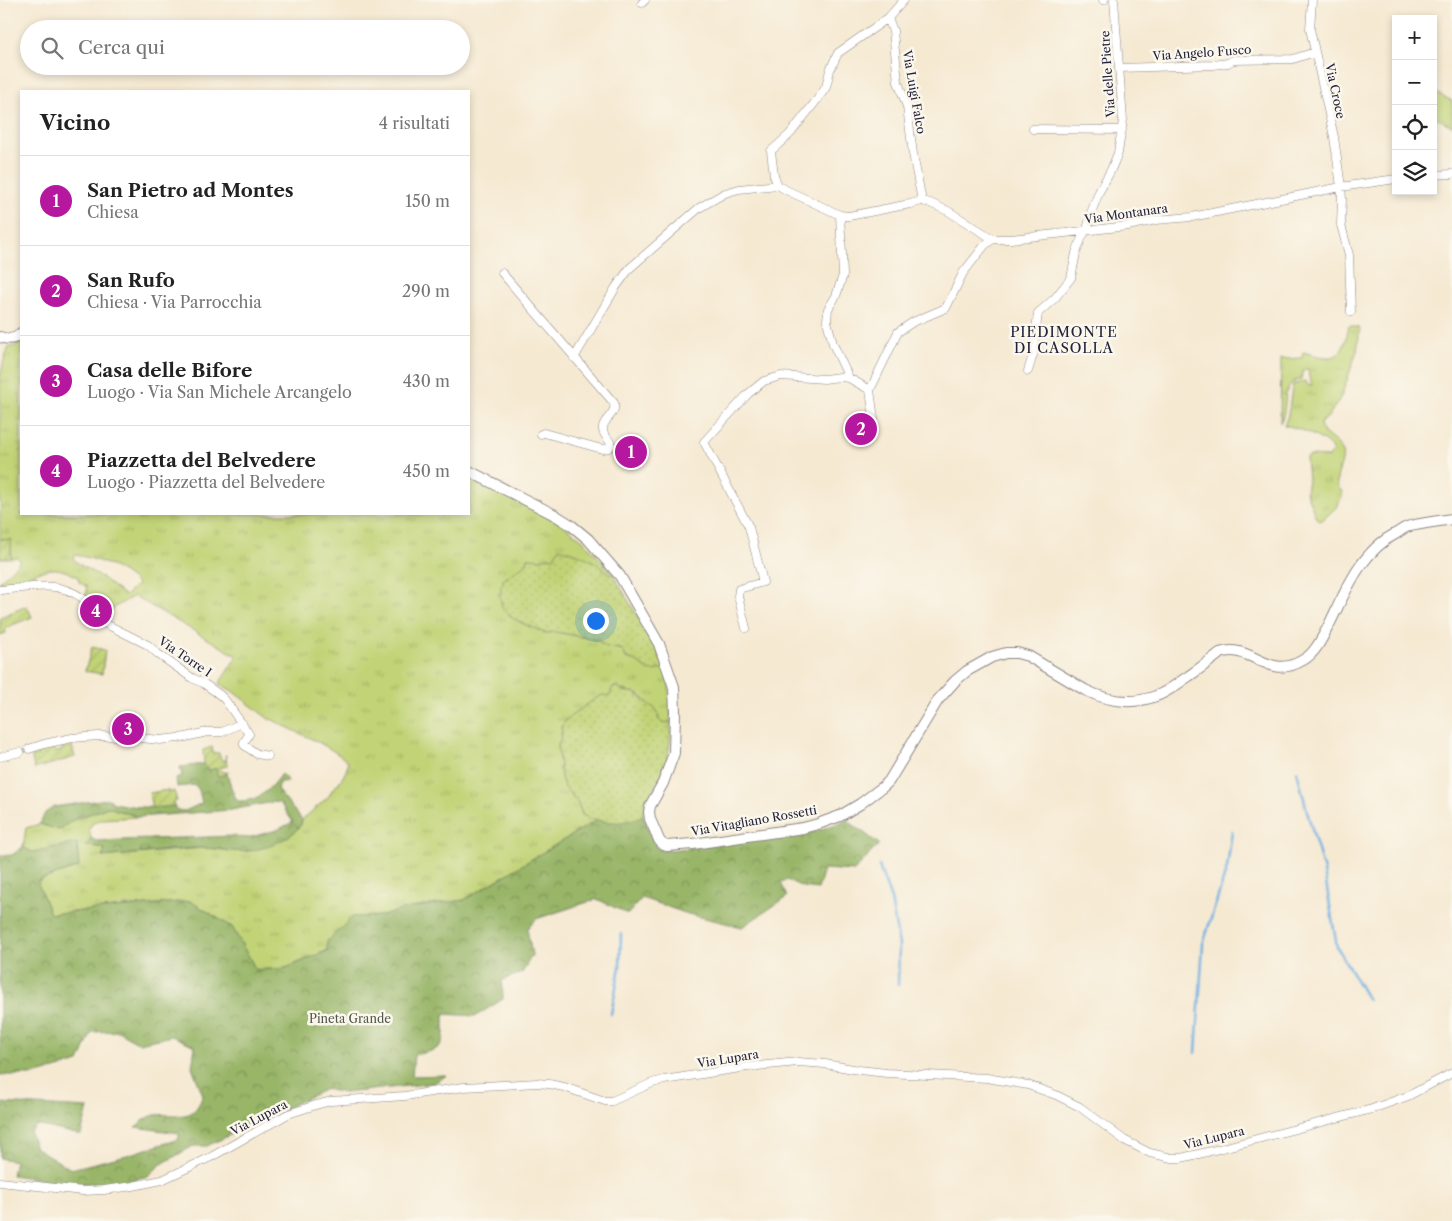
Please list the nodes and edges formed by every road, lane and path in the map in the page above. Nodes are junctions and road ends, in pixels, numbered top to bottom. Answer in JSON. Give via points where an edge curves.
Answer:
{"nodes":[{"id":1,"x":904,"y":0,"type":"edge"},
{"id":2,"x":1114,"y":0,"type":"edge"},
{"id":3,"x":1312,"y":0,"type":"edge"},
{"id":4,"x":888,"y":18,"type":"junction"},
{"id":5,"x":1315,"y":52,"type":"junction"},
{"id":6,"x":1120,"y":68,"type":"junction"},
{"id":7,"x":1033,"y":130,"type":"dead end"},
{"id":8,"x":1122,"y":130,"type":"junction"},
{"id":9,"x":1452,"y":174,"type":"edge"},
{"id":10,"x":1437,"y":175,"type":"edge"},
{"id":11,"x":1392,"y":180,"type":"edge"},
{"id":12,"x":778,"y":185,"type":"junction"},
{"id":13,"x":1341,"y":187,"type":"junction"},
{"id":14,"x":922,"y":200,"type":"junction"},
{"id":15,"x":840,"y":215,"type":"junction"},
{"id":16,"x":1087,"y":230,"type":"junction"},
{"id":17,"x":994,"y":239,"type":"junction"},
{"id":18,"x":502,"y":273,"type":"dead end"},
{"id":19,"x":1351,"y":312,"type":"dead end"},
{"id":20,"x":20,"y":335,"type":"edge"},
{"id":21,"x":0,"y":337,"type":"edge"},
{"id":22,"x":574,"y":358,"type":"junction"},
{"id":23,"x":1028,"y":371,"type":"dead end"},
{"id":24,"x":849,"y":378,"type":"junction"},
{"id":25,"x":870,"y":390,"type":"junction"},
{"id":26,"x":874,"y":419,"type":"dead end"},
{"id":27,"x":541,"y":434,"type":"dead end"},
{"id":28,"x":470,"y":472,"type":"edge"},
{"id":29,"x":1452,"y":519,"type":"edge"},
{"id":30,"x":0,"y":590,"type":"edge"},
{"id":31,"x":746,"y":628,"type":"dead end"},
{"id":32,"x":242,"y":723,"type":"junction"},
{"id":33,"x":29,"y":749,"type":"dead end"},
{"id":34,"x":20,"y":752,"type":"dead end"},
{"id":35,"x":268,"y":756,"type":"dead end"},
{"id":36,"x":0,"y":757,"type":"edge"},
{"id":37,"x":1452,"y":1073,"type":"edge"},
{"id":38,"x":0,"y":1182,"type":"edge"}],
"edges":[{"from":1,"to":4,"type":"street"},
{"from":2,"to":6,"type":"street","name":"Via delle Pietre"},
{"from":3,"to":5,"type":"street","name":"Via Croce","via":[[1310,29]]},
{"from":4,"to":12,"type":"street","via":[[838,53],[820,96],[790,134],[771,151]]},
{"from":4,"to":14,"type":"street","name":"Via Luigi Falco","via":[[893,31],[898,82],[907,107]]},
{"from":5,"to":6,"type":"street","name":"Via Angelo Fusco","via":[[1294,59],[1233,60],[1213,66]]},
{"from":5,"to":13,"type":"street","name":"Via Croce","via":[[1334,137]]},
{"from":6,"to":8,"type":"street","name":"Via delle Pietre"},
{"from":7,"to":8,"type":"street"},
{"from":8,"to":16,"type":"street","name":"Via delle Pietre","via":[[1118,153],[1099,192]]},
{"from":9,"to":10,"type":"street"},
{"from":11,"to":13,"type":"street","name":"Via Montanara"},
{"from":12,"to":15,"type":"street"},
{"from":12,"to":22,"type":"street","via":[[725,193],[699,208],[630,268]]},
{"from":13,"to":16,"type":"street","name":"Via Montanara","via":[[1192,217]]},
{"from":13,"to":19,"type":"street","name":"Via Croce","via":[[1341,225],[1349,255]]},
{"from":14,"to":15,"type":"street","via":[[849,216]]},
{"from":14,"to":17,"type":"street","via":[[948,211]]},
{"from":15,"to":24,"type":"street","via":[[843,275],[828,309],[828,321],[833,344]]},
{"from":16,"to":17,"type":"street","name":"Via Montanara"},
{"from":16,"to":23,"type":"street","name":"Via delle Pietre","via":[[1076,253],[1071,278],[1056,298],[1038,313]]},
{"from":17,"to":25,"type":"street","via":[[963,273],[946,308],[898,332]]},
{"from":18,"to":22,"type":"street"},
{"from":20,"to":21,"type":"street","via":[[12,339]]},
{"from":22,"to":27,"type":"street","via":[[616,407],[602,429],[612,445],[602,449]]},
{"from":24,"to":25,"type":"street"},
{"from":24,"to":31,"type":"street","via":[[782,376],[764,381],[704,442],[749,527],[763,582],[740,589],[738,596]]},
{"from":25,"to":26,"type":"street"},
{"from":28,"to":29,"type":"street","name":"Via Vitagliano Rossetti","via":[[555,515],[588,540],[620,576],[659,644],[674,687],[674,753],[649,812],[659,840],[667,846],[803,828],[849,811],[889,781],[948,688],[985,660],[998,655],[1017,653],[1028,656],[1094,695],[1129,702],[1157,696],[1227,651],[1236,650],[1273,666],[1291,666],[1301,662],[1322,638],[1347,587],[1367,556],[1385,539],[1409,526]]},
{"from":30,"to":32,"type":"street","name":"Via Torre I","via":[[57,586],[66,589],[94,607],[94,618],[148,645],[203,683],[225,700]]},
{"from":32,"to":33,"type":"street","via":[[222,732],[186,737],[160,740],[98,736],[72,738]]},
{"from":32,"to":35,"type":"street","via":[[249,735],[244,745],[257,754]]},
{"from":34,"to":36,"type":"street"},
{"from":37,"to":38,"type":"street","name":"Via Lupara","via":[[1408,1096],[1372,1109],[1181,1158],[1161,1156],[1131,1144],[1056,1095],[1014,1081],[887,1073],[798,1062],[664,1080],[605,1101],[549,1084],[464,1087],[405,1096],[331,1101],[288,1114],[211,1157],[150,1183],[83,1191]]}]}
